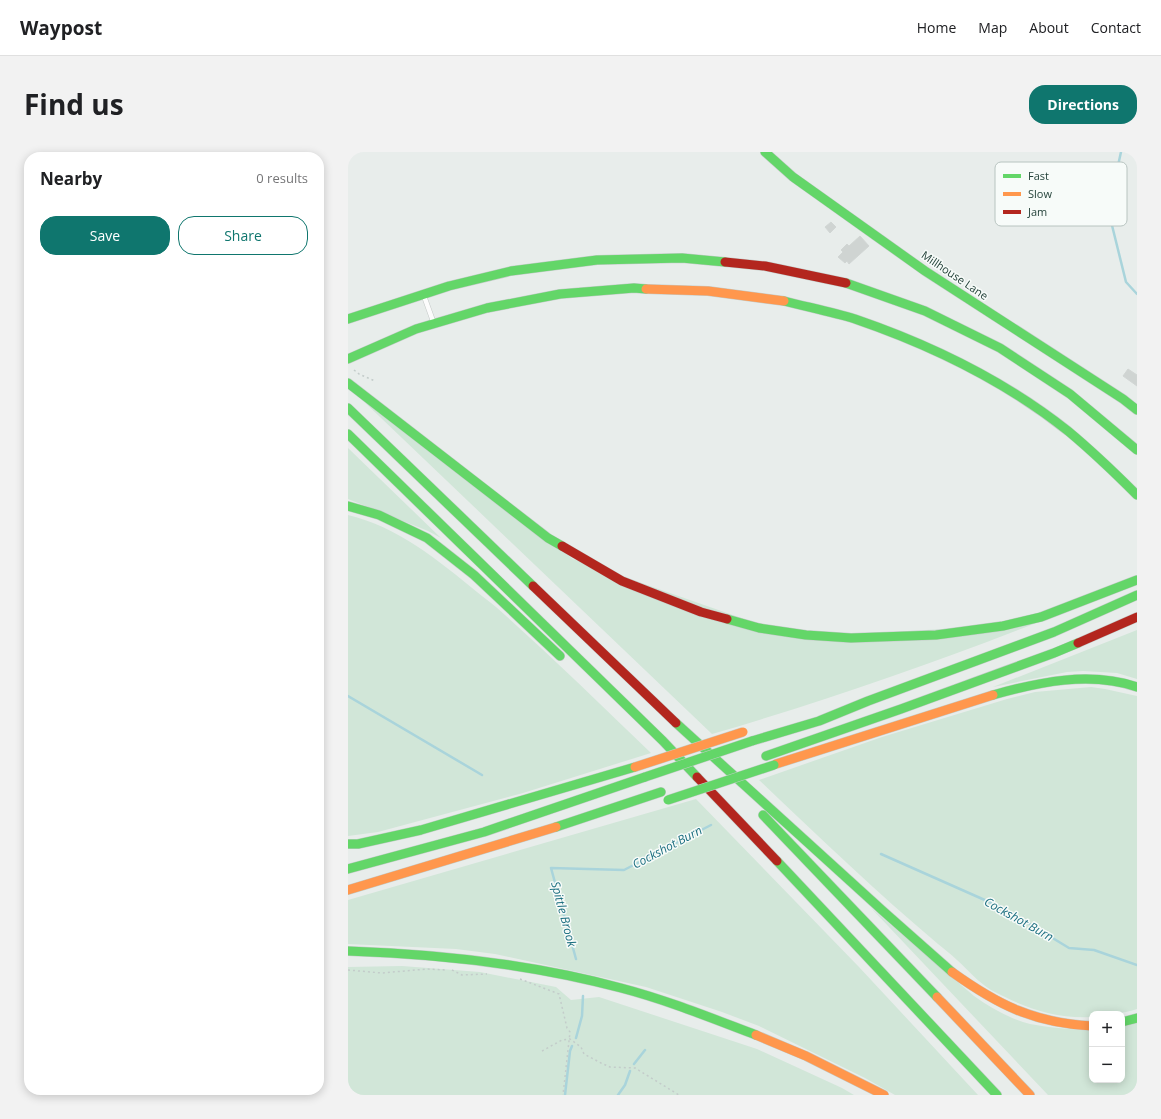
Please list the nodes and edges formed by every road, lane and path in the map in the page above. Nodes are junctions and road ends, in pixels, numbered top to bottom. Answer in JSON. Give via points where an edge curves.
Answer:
{"nodes":[{"id":1,"x":765,"y":152,"type":"edge"},
{"id":2,"x":423,"y":295,"type":"junction"},
{"id":3,"x":348,"y":319,"type":"edge"},
{"id":4,"x":434,"y":323,"type":"junction"},
{"id":5,"x":348,"y":359,"type":"edge"},
{"id":6,"x":354,"y":369,"type":"dead end"},
{"id":7,"x":375,"y":381,"type":"dead end"},
{"id":8,"x":348,"y":383,"type":"edge"},
{"id":9,"x":348,"y":408,"type":"edge"},
{"id":10,"x":1137,"y":410,"type":"edge"},
{"id":11,"x":348,"y":434,"type":"edge"},
{"id":12,"x":1137,"y":450,"type":"edge"},
{"id":13,"x":1137,"y":495,"type":"edge"},
{"id":14,"x":348,"y":506,"type":"edge"},
{"id":15,"x":1137,"y":580,"type":"edge"},
{"id":16,"x":1137,"y":595,"type":"edge"},
{"id":17,"x":1137,"y":617,"type":"edge"},
{"id":18,"x":567,"y":662,"type":"dead end"},
{"id":19,"x":591,"y":684,"type":"dead end"},
{"id":20,"x":1137,"y":687,"type":"edge"},
{"id":21,"x":868,"y":701,"type":"junction"},
{"id":22,"x":665,"y":713,"type":"junction"},
{"id":23,"x":779,"y":723,"type":"dead end"},
{"id":24,"x":747,"y":731,"type":"dead end"},
{"id":25,"x":663,"y":741,"type":"junction"},
{"id":26,"x":763,"y":758,"type":"dead end"},
{"id":27,"x":736,"y":767,"type":"dead end"},
{"id":28,"x":721,"y":772,"type":"dead end"},
{"id":29,"x":706,"y":777,"type":"dead end"},
{"id":30,"x":691,"y":782,"type":"dead end"},
{"id":31,"x":664,"y":791,"type":"dead end"},
{"id":32,"x":587,"y":817,"type":"junction"},
{"id":33,"x":348,"y":844,"type":"edge"},
{"id":34,"x":348,"y":869,"type":"edge"},
{"id":35,"x":348,"y":890,"type":"edge"},
{"id":36,"x":348,"y":951,"type":"edge"},
{"id":37,"x":348,"y":970,"type":"edge"},
{"id":38,"x":491,"y":974,"type":"dead end"},
{"id":39,"x":519,"y":979,"type":"dead end"},
{"id":40,"x":1137,"y":1018,"type":"edge"},
{"id":41,"x":1125,"y":1021,"type":"edge"},
{"id":42,"x":1089,"y":1026,"type":"edge"},
{"id":43,"x":570,"y":1039,"type":"junction"},
{"id":44,"x":542,"y":1052,"type":"dead end"},
{"id":45,"x":563,"y":1095,"type":"edge"},
{"id":46,"x":679,"y":1095,"type":"edge"},
{"id":47,"x":884,"y":1095,"type":"edge"},
{"id":48,"x":997,"y":1095,"type":"edge"},
{"id":49,"x":1030,"y":1095,"type":"edge"}],
"edges":[{"from":1,"to":10,"type":"main road","name":"Millhouse Lane","via":[[793,177],[919,266],[1124,399]]},
{"from":2,"to":3,"type":"main road"},
{"from":2,"to":4,"type":"lane"},
{"from":2,"to":12,"type":"main road","via":[[466,281],[510,271],[600,259],[656,256],[724,260],[790,270],[888,296],[958,325],[1059,385]]},
{"from":4,"to":5,"type":"main road"},
{"from":4,"to":13,"type":"main road","via":[[498,304],[566,293],[629,288],[682,288],[730,292],[801,304],[893,332],[992,380],[1046,415],[1090,449]]},
{"from":6,"to":7,"type":"path"},
{"from":8,"to":15,"type":"main road","via":[[548,538],[622,581],[701,612],[759,628],[851,638],[936,635],[1003,626],[1040,617]]},
{"from":9,"to":22,"type":"main road"},
{"from":11,"to":25,"type":"main road"},
{"from":14,"to":18,"type":"main road","via":[[379,515],[427,538],[474,575]]},
{"from":16,"to":21,"type":"main road","via":[[1054,632]]},
{"from":17,"to":26,"type":"main road","via":[[1054,653]]},
{"from":19,"to":25,"type":"main road"},
{"from":20,"to":32,"type":"main road","bridge":true,"via":[[1098,680],[1062,680],[1028,685],[668,800]]},
{"from":21,"to":23,"type":"main road"},
{"from":21,"to":34,"type":"main road","bridge":true,"via":[[819,721],[752,741],[484,832]]},
{"from":22,"to":42,"type":"main road","via":[[950,970],[975,988],[1025,1014],[1048,1021]]},
{"from":22,"to":49,"type":"main road"},
{"from":24,"to":33,"type":"main road","bridge":true,"via":[[421,830]]},
{"from":25,"to":48,"type":"main road","via":[[854,940]]},
{"from":27,"to":28,"type":"main road"},
{"from":29,"to":30,"type":"main road"},
{"from":31,"to":32,"type":"main road"},
{"from":32,"to":35,"type":"main road"},
{"from":36,"to":47,"type":"main road","via":[[446,956],[520,966],[650,996],[805,1055]]},
{"from":37,"to":38,"type":"path","via":[[382,973],[427,969],[451,970],[462,975]]},
{"from":39,"to":43,"type":"path","via":[[559,994]]},
{"from":40,"to":41,"type":"main road"},
{"from":43,"to":44,"type":"path","via":[[562,1040]]},
{"from":43,"to":45,"type":"path"},
{"from":43,"to":46,"type":"path","via":[[581,1047],[584,1054],[601,1063],[610,1067],[635,1068]]}]}
